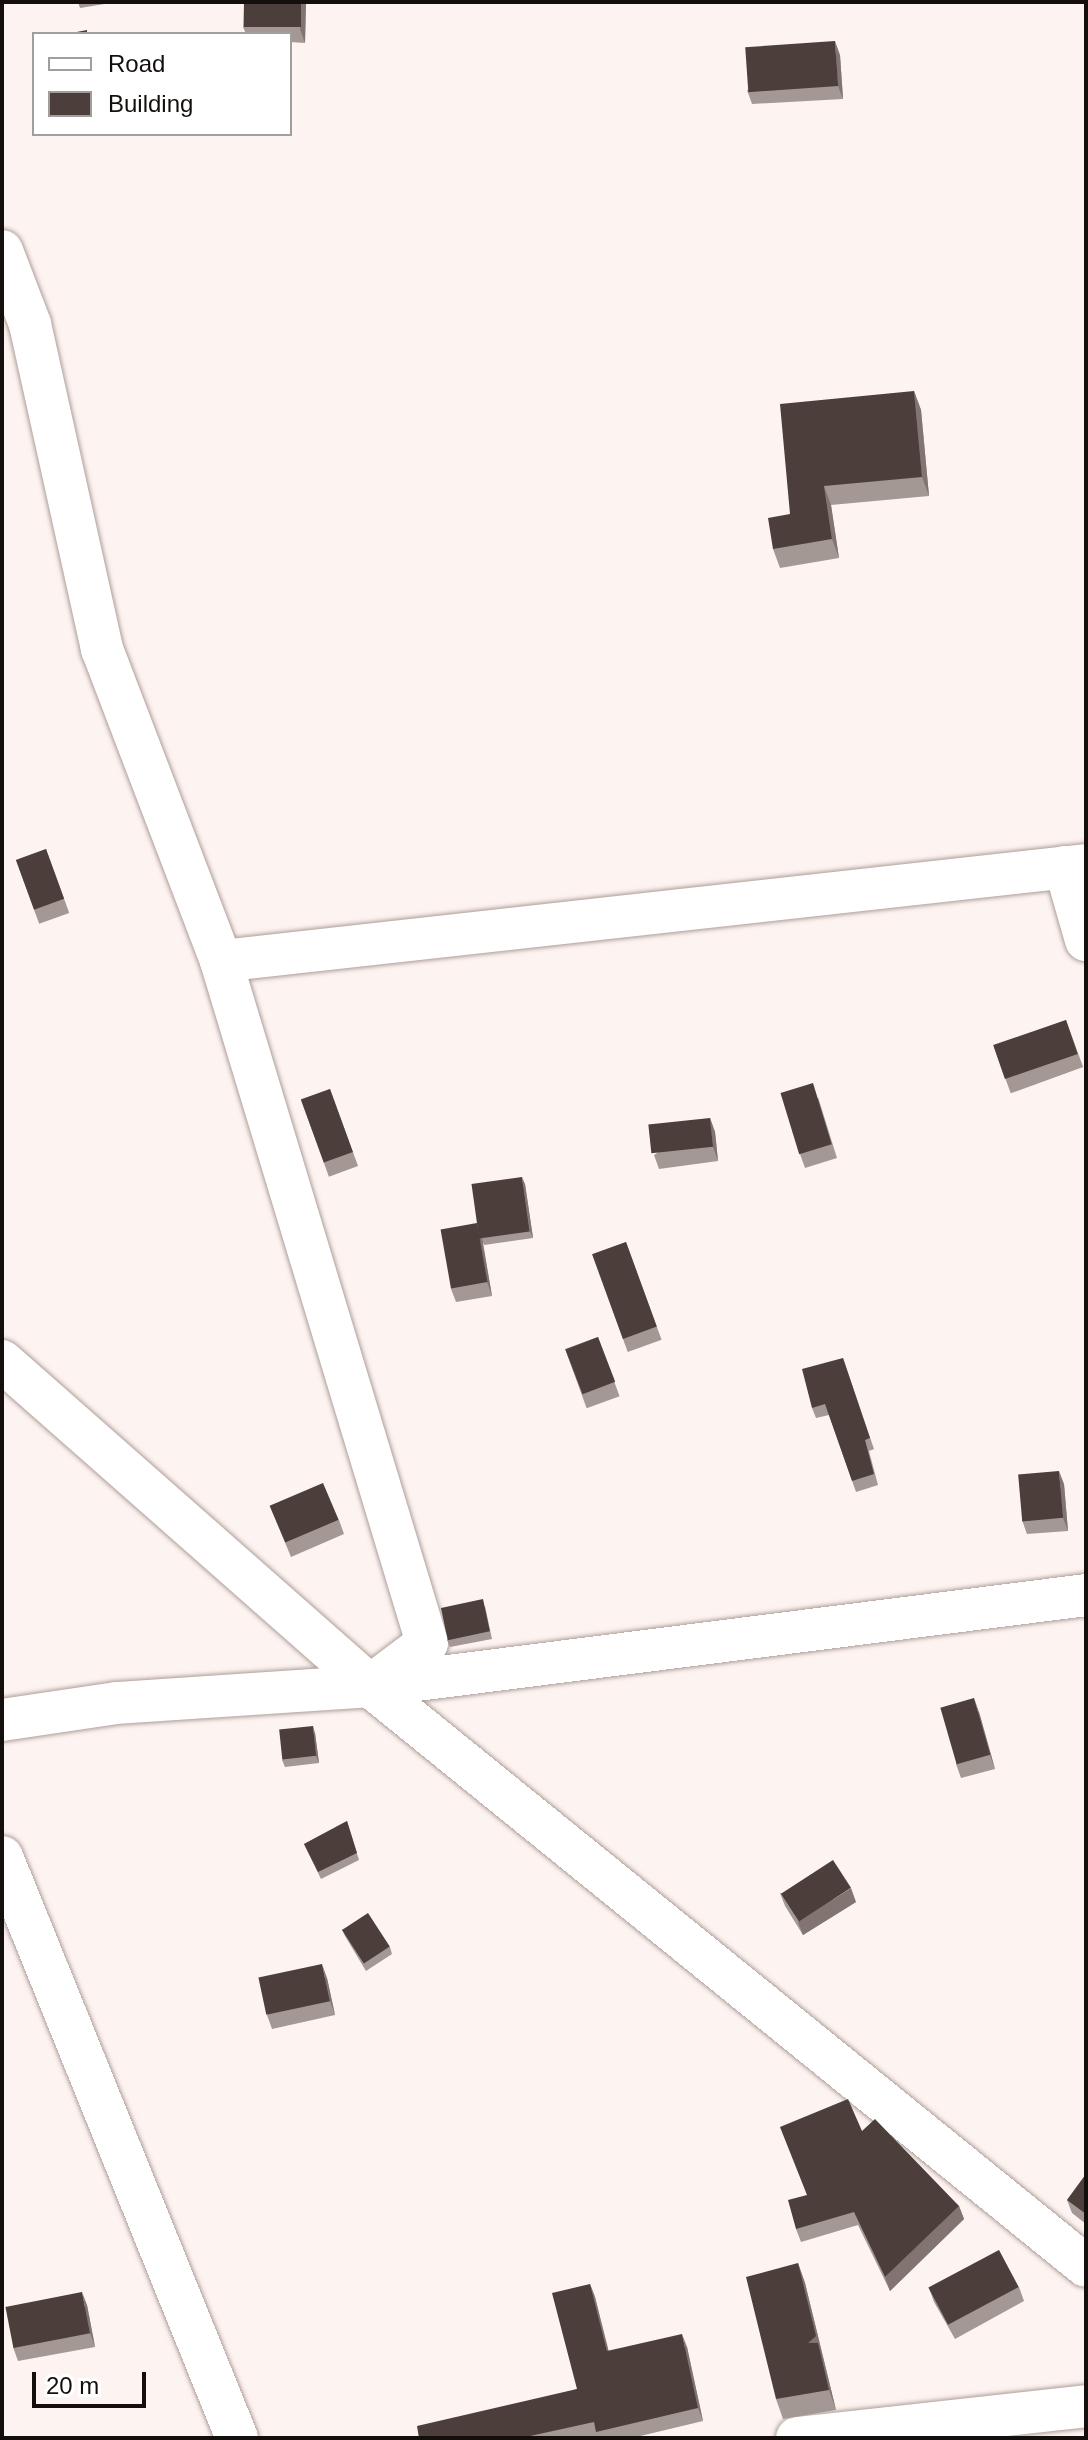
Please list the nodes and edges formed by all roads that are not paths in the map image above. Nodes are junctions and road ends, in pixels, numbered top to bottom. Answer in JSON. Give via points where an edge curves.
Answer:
{"nodes":[{"id":1,"x":2,"y":251,"type":"edge"},
{"id":2,"x":1075,"y":866,"type":"edge"},
{"id":3,"x":1086,"y":940,"type":"edge"},
{"id":4,"x":221,"y":961,"type":"junction"},
{"id":5,"x":2,"y":1361,"type":"edge"},
{"id":6,"x":1086,"y":1595,"type":"edge"},
{"id":7,"x":370,"y":1686,"type":"junction"},
{"id":8,"x":2,"y":1720,"type":"edge"},
{"id":9,"x":2,"y":1857,"type":"edge"},
{"id":10,"x":1086,"y":2266,"type":"edge"},
{"id":11,"x":1086,"y":2406,"type":"edge"},
{"id":12,"x":237,"y":2438,"type":"edge"},
{"id":13,"x":797,"y":2438,"type":"edge"}],
"edges":[{"from":1,"to":4,"type":"street","via":[[30,324],[102,649]]},
{"from":2,"to":3,"type":"street"},
{"from":2,"to":4,"type":"street"},
{"from":4,"to":7,"type":"street","via":[[427,1643]]},
{"from":5,"to":7,"type":"street"},
{"from":6,"to":7,"type":"street"},
{"from":7,"to":8,"type":"street","via":[[117,1703]]},
{"from":7,"to":10,"type":"street"},
{"from":9,"to":12,"type":"street"},
{"from":11,"to":13,"type":"street"}]}
